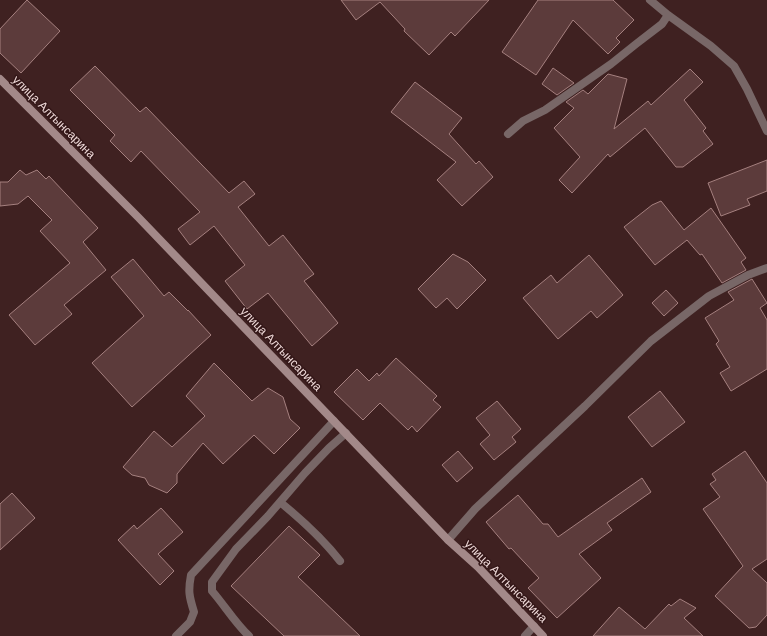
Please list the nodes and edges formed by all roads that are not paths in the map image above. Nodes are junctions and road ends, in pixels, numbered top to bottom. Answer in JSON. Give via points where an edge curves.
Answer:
{"nodes":[{"id":1,"x":650,"y":0,"type":"edge"},
{"id":2,"x":668,"y":15,"type":"junction"},
{"id":3,"x":0,"y":80,"type":"edge"},
{"id":4,"x":767,"y":131,"type":"edge"},
{"id":5,"x":508,"y":134,"type":"dead end"},
{"id":6,"x":767,"y":268,"type":"edge"},
{"id":7,"x":334,"y":421,"type":"junction"},
{"id":8,"x":346,"y":433,"type":"junction"},
{"id":9,"x":280,"y":502,"type":"junction"},
{"id":10,"x":448,"y":540,"type":"junction"},
{"id":11,"x":340,"y":561,"type":"dead end"},
{"id":12,"x":534,"y":626,"type":"junction"},
{"id":13,"x":176,"y":636,"type":"edge"},
{"id":14,"x":249,"y":636,"type":"edge"},
{"id":15,"x":525,"y":636,"type":"edge"},
{"id":16,"x":543,"y":636,"type":"edge"}],
"edges":[{"from":1,"to":2,"type":"street"},
{"from":2,"to":4,"type":"street","via":[[734,66]]},
{"from":2,"to":5,"type":"street","via":[[662,24],[611,64],[545,110],[523,121]]},
{"from":3,"to":7,"type":"street","name":"улица Алтынсарина","via":[[138,217]]},
{"from":6,"to":10,"type":"street","via":[[709,296],[651,341],[586,406],[475,508]]},
{"from":7,"to":8,"type":"street","name":"улица Алтынсарина"},
{"from":7,"to":13,"type":"street","via":[[191,575],[189,587],[194,612],[190,622]]},
{"from":8,"to":9,"type":"street"},
{"from":8,"to":10,"type":"street","name":"улица Алтынсарина"},
{"from":9,"to":11,"type":"street","via":[[313,531]]},
{"from":9,"to":14,"type":"street","via":[[236,549],[212,582],[212,592]]},
{"from":10,"to":12,"type":"street","name":"улица Алтынсарина","via":[[478,567]]},
{"from":12,"to":15,"type":"street"},
{"from":12,"to":16,"type":"street","name":"улица Алтынсарина"}]}
